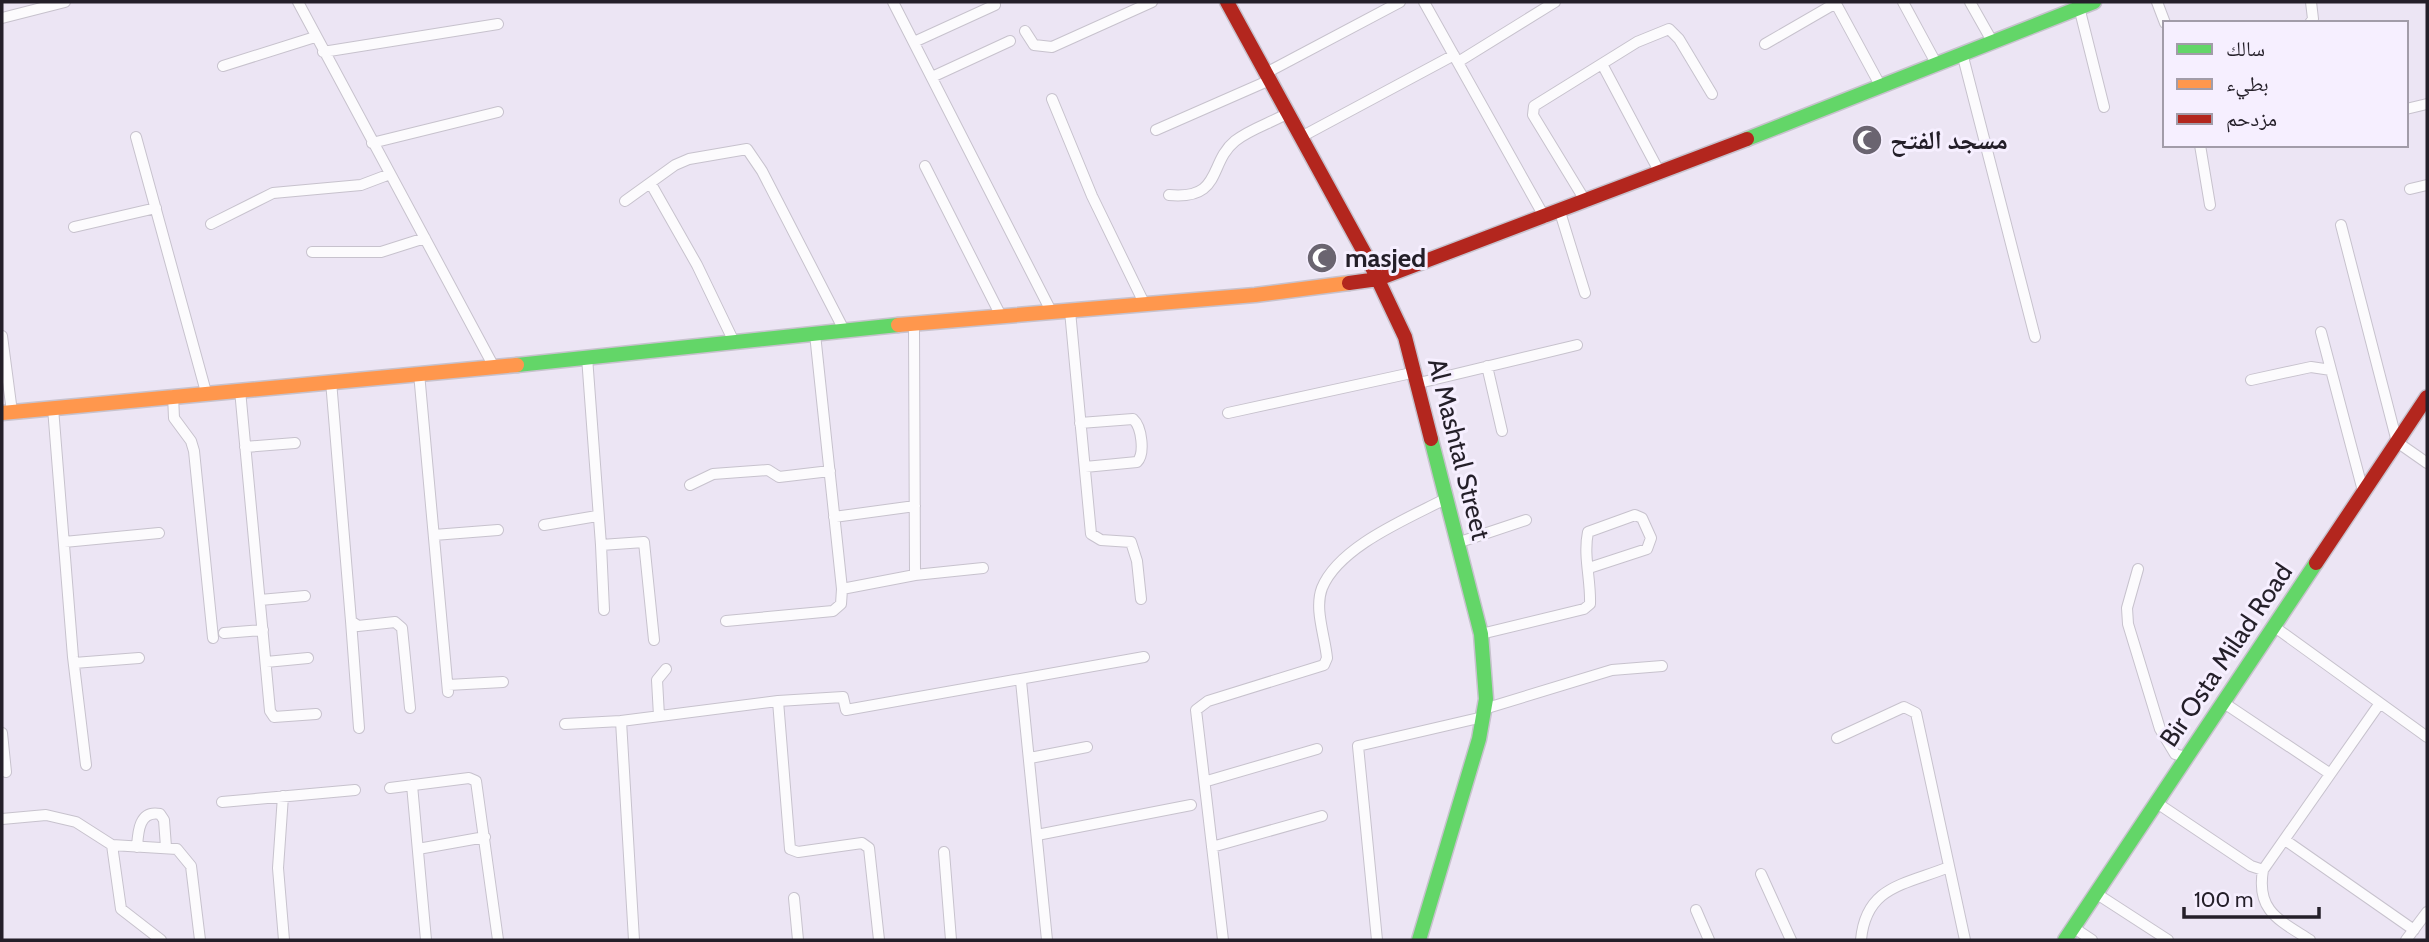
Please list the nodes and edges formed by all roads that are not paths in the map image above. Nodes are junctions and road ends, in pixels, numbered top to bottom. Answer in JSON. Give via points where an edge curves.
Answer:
{"nodes":[{"id":1,"x":65,"y":2,"type":"edge"},
{"id":2,"x":298,"y":2,"type":"edge"},
{"id":3,"x":893,"y":2,"type":"edge"},
{"id":4,"x":1152,"y":2,"type":"edge"},
{"id":5,"x":1227,"y":2,"type":"edge"},
{"id":6,"x":1400,"y":2,"type":"edge"},
{"id":7,"x":1424,"y":2,"type":"edge"},
{"id":8,"x":1555,"y":2,"type":"edge"},
{"id":9,"x":1903,"y":2,"type":"edge"},
{"id":10,"x":1970,"y":2,"type":"edge"},
{"id":11,"x":2094,"y":2,"type":"edge"},
{"id":12,"x":2157,"y":2,"type":"edge"},
{"id":13,"x":2311,"y":2,"type":"edge"},
{"id":14,"x":1835,"y":3,"type":"edge"},
{"id":15,"x":995,"y":5,"type":"dead end"},
{"id":16,"x":2079,"y":7,"type":"junction"},
{"id":17,"x":2,"y":18,"type":"edge"},
{"id":18,"x":2164,"y":21,"type":"edge"},
{"id":19,"x":2312,"y":21,"type":"edge"},
{"id":20,"x":498,"y":24,"type":"dead end"},
{"id":21,"x":1025,"y":32,"type":"dead end"},
{"id":22,"x":315,"y":37,"type":"junction"},
{"id":23,"x":1010,"y":41,"type":"dead end"},
{"id":24,"x":1992,"y":41,"type":"junction"},
{"id":25,"x":914,"y":42,"type":"junction"},
{"id":26,"x":1765,"y":44,"type":"dead end"},
{"id":27,"x":323,"y":52,"type":"junction"},
{"id":28,"x":1962,"y":53,"type":"junction"},
{"id":29,"x":1456,"y":59,"type":"junction"},
{"id":30,"x":1936,"y":63,"type":"junction"},
{"id":31,"x":1602,"y":64,"type":"junction"},
{"id":32,"x":223,"y":66,"type":"dead end"},
{"id":33,"x":1268,"y":76,"type":"junction"},
{"id":34,"x":932,"y":77,"type":"junction"},
{"id":35,"x":1880,"y":85,"type":"junction"},
{"id":36,"x":1712,"y":94,"type":"dead end"},
{"id":37,"x":1052,"y":99,"type":"dead end"},
{"id":38,"x":2427,"y":104,"type":"edge"},
{"id":39,"x":2104,"y":107,"type":"dead end"},
{"id":40,"x":2408,"y":109,"type":"edge"},
{"id":41,"x":498,"y":112,"type":"dead end"},
{"id":42,"x":1288,"y":113,"type":"junction"},
{"id":43,"x":1156,"y":130,"type":"dead end"},
{"id":44,"x":136,"y":137,"type":"dead end"},
{"id":45,"x":1301,"y":137,"type":"junction"},
{"id":46,"x":372,"y":143,"type":"junction"},
{"id":47,"x":2200,"y":147,"type":"edge"},
{"id":48,"x":925,"y":166,"type":"dead end"},
{"id":49,"x":1660,"y":173,"type":"junction"},
{"id":50,"x":390,"y":174,"type":"junction"},
{"id":51,"x":650,"y":184,"type":"junction"},
{"id":52,"x":2427,"y":185,"type":"edge"},
{"id":53,"x":2410,"y":190,"type":"dead end"},
{"id":54,"x":1169,"y":195,"type":"dead end"},
{"id":55,"x":625,"y":201,"type":"dead end"},
{"id":56,"x":1586,"y":202,"type":"junction"},
{"id":57,"x":2210,"y":205,"type":"dead end"},
{"id":58,"x":156,"y":208,"type":"junction"},
{"id":59,"x":1560,"y":212,"type":"junction"},
{"id":60,"x":1545,"y":218,"type":"junction"},
{"id":61,"x":211,"y":224,"type":"dead end"},
{"id":62,"x":2342,"y":225,"type":"dead end"},
{"id":63,"x":74,"y":227,"type":"dead end"},
{"id":64,"x":425,"y":239,"type":"junction"},
{"id":65,"x":312,"y":252,"type":"dead end"},
{"id":66,"x":1378,"y":278,"type":"junction"},
{"id":67,"x":1585,"y":293,"type":"dead end"},
{"id":68,"x":1145,"y":305,"type":"junction"},
{"id":69,"x":1070,"y":312,"type":"junction"},
{"id":70,"x":1052,"y":313,"type":"junction"},
{"id":71,"x":1002,"y":318,"type":"junction"},
{"id":72,"x":914,"y":325,"type":"junction"},
{"id":73,"x":844,"y":330,"type":"junction"},
{"id":74,"x":2321,"y":332,"type":"dead end"},
{"id":75,"x":815,"y":334,"type":"junction"},
{"id":76,"x":2,"y":336,"type":"edge"},
{"id":77,"x":2035,"y":337,"type":"dead end"},
{"id":78,"x":735,"y":344,"type":"junction"},
{"id":79,"x":1577,"y":345,"type":"dead end"},
{"id":80,"x":587,"y":357,"type":"junction"},
{"id":81,"x":1487,"y":366,"type":"junction"},
{"id":82,"x":494,"y":368,"type":"junction"},
{"id":83,"x":2332,"y":370,"type":"junction"},
{"id":84,"x":419,"y":373,"type":"junction"},
{"id":85,"x":1418,"y":377,"type":"junction"},
{"id":86,"x":2251,"y":380,"type":"dead end"},
{"id":87,"x":331,"y":381,"type":"junction"},
{"id":88,"x":240,"y":390,"type":"junction"},
{"id":89,"x":206,"y":392,"type":"junction"},
{"id":90,"x":173,"y":396,"type":"junction"},
{"id":91,"x":2427,"y":397,"type":"edge"},
{"id":92,"x":53,"y":408,"type":"junction"},
{"id":93,"x":7,"y":412,"type":"edge"},
{"id":94,"x":1228,"y":413,"type":"dead end"},
{"id":95,"x":1080,"y":424,"type":"junction"},
{"id":96,"x":1502,"y":432,"type":"dead end"},
{"id":97,"x":2397,"y":442,"type":"junction"},
{"id":98,"x":295,"y":443,"type":"dead end"},
{"id":99,"x":245,"y":447,"type":"junction"},
{"id":100,"x":2427,"y":463,"type":"edge"},
{"id":101,"x":1084,"y":467,"type":"junction"},
{"id":102,"x":830,"y":471,"type":"junction"},
{"id":103,"x":690,"y":485,"type":"dead end"},
{"id":104,"x":2363,"y":491,"type":"junction"},
{"id":105,"x":1447,"y":498,"type":"junction"},
{"id":106,"x":915,"y":506,"type":"junction"},
{"id":107,"x":597,"y":516,"type":"junction"},
{"id":108,"x":834,"y":517,"type":"junction"},
{"id":109,"x":1526,"y":520,"type":"dead end"},
{"id":110,"x":544,"y":524,"type":"dead end"},
{"id":111,"x":498,"y":530,"type":"dead end"},
{"id":112,"x":159,"y":533,"type":"dead end"},
{"id":113,"x":433,"y":535,"type":"junction"},
{"id":114,"x":64,"y":542,"type":"junction"},
{"id":115,"x":1457,"y":543,"type":"junction"},
{"id":116,"x":601,"y":545,"type":"junction"},
{"id":117,"x":983,"y":568,"type":"dead end"},
{"id":118,"x":1589,"y":568,"type":"junction"},
{"id":119,"x":2138,"y":569,"type":"dead end"},
{"id":120,"x":915,"y":575,"type":"junction"},
{"id":121,"x":842,"y":589,"type":"junction"},
{"id":122,"x":305,"y":596,"type":"dead end"},
{"id":123,"x":1141,"y":599,"type":"dead end"},
{"id":124,"x":260,"y":600,"type":"junction"},
{"id":125,"x":604,"y":610,"type":"dead end"},
{"id":126,"x":351,"y":621,"type":"junction"},
{"id":127,"x":726,"y":621,"type":"dead end"},
{"id":128,"x":2276,"y":628,"type":"junction"},
{"id":129,"x":263,"y":629,"type":"junction"},
{"id":130,"x":224,"y":633,"type":"dead end"},
{"id":131,"x":1481,"y":634,"type":"junction"},
{"id":132,"x":213,"y":638,"type":"dead end"},
{"id":133,"x":654,"y":640,"type":"dead end"},
{"id":134,"x":1144,"y":657,"type":"dead end"},
{"id":135,"x":139,"y":658,"type":"dead end"},
{"id":136,"x":308,"y":658,"type":"dead end"},
{"id":137,"x":266,"y":662,"type":"junction"},
{"id":138,"x":74,"y":663,"type":"junction"},
{"id":139,"x":1661,"y":666,"type":"dead end"},
{"id":140,"x":666,"y":668,"type":"dead end"},
{"id":141,"x":1021,"y":681,"type":"junction"},
{"id":142,"x":503,"y":682,"type":"dead end"},
{"id":143,"x":778,"y":702,"type":"junction"},
{"id":144,"x":2224,"y":703,"type":"junction"},
{"id":145,"x":2380,"y":703,"type":"junction"},
{"id":146,"x":410,"y":708,"type":"dead end"},
{"id":147,"x":1484,"y":713,"type":"junction"},
{"id":148,"x":316,"y":714,"type":"dead end"},
{"id":149,"x":659,"y":716,"type":"junction"},
{"id":150,"x":621,"y":721,"type":"junction"},
{"id":151,"x":565,"y":724,"type":"dead end"},
{"id":152,"x":359,"y":728,"type":"dead end"},
{"id":153,"x":2,"y":733,"type":"edge"},
{"id":154,"x":2427,"y":737,"type":"edge"},
{"id":155,"x":1837,"y":738,"type":"dead end"},
{"id":156,"x":2,"y":745,"type":"edge"},
{"id":157,"x":1087,"y":747,"type":"dead end"},
{"id":158,"x":1317,"y":749,"type":"dead end"},
{"id":159,"x":1030,"y":758,"type":"junction"},
{"id":160,"x":2186,"y":758,"type":"junction"},
{"id":161,"x":86,"y":765,"type":"dead end"},
{"id":162,"x":6,"y":772,"type":"dead end"},
{"id":163,"x":2329,"y":773,"type":"junction"},
{"id":164,"x":1207,"y":781,"type":"junction"},
{"id":165,"x":412,"y":785,"type":"junction"},
{"id":166,"x":390,"y":788,"type":"dead end"},
{"id":167,"x":355,"y":790,"type":"dead end"},
{"id":168,"x":283,"y":796,"type":"junction"},
{"id":169,"x":222,"y":802,"type":"dead end"},
{"id":170,"x":2157,"y":803,"type":"junction"},
{"id":171,"x":1191,"y":805,"type":"dead end"},
{"id":172,"x":1322,"y":816,"type":"dead end"},
{"id":173,"x":2,"y":819,"type":"edge"},
{"id":174,"x":1037,"y":835,"type":"junction"},
{"id":175,"x":485,"y":837,"type":"junction"},
{"id":176,"x":2286,"y":840,"type":"junction"},
{"id":177,"x":112,"y":845,"type":"junction"},
{"id":178,"x":137,"y":847,"type":"junction"},
{"id":179,"x":166,"y":847,"type":"junction"},
{"id":180,"x":1213,"y":847,"type":"junction"},
{"id":181,"x":418,"y":849,"type":"junction"},
{"id":182,"x":944,"y":852,"type":"dead end"},
{"id":183,"x":1949,"y":867,"type":"junction"},
{"id":184,"x":2263,"y":870,"type":"junction"},
{"id":185,"x":1761,"y":874,"type":"dead end"},
{"id":186,"x":2097,"y":894,"type":"junction"},
{"id":187,"x":794,"y":898,"type":"dead end"},
{"id":188,"x":1696,"y":910,"type":"dead end"},
{"id":189,"x":2427,"y":912,"type":"edge"},
{"id":190,"x":2074,"y":928,"type":"junction"},
{"id":191,"x":2414,"y":930,"type":"junction"},
{"id":192,"x":161,"y":940,"type":"edge"},
{"id":193,"x":200,"y":940,"type":"edge"},
{"id":194,"x":285,"y":940,"type":"edge"},
{"id":195,"x":426,"y":940,"type":"edge"},
{"id":196,"x":498,"y":940,"type":"edge"},
{"id":197,"x":634,"y":940,"type":"edge"},
{"id":198,"x":798,"y":940,"type":"edge"},
{"id":199,"x":879,"y":940,"type":"edge"},
{"id":200,"x":951,"y":940,"type":"edge"},
{"id":201,"x":1047,"y":940,"type":"edge"},
{"id":202,"x":1223,"y":940,"type":"edge"},
{"id":203,"x":1377,"y":940,"type":"edge"},
{"id":204,"x":1419,"y":940,"type":"edge"},
{"id":205,"x":1709,"y":940,"type":"edge"},
{"id":206,"x":1791,"y":940,"type":"edge"},
{"id":207,"x":1861,"y":940,"type":"edge"},
{"id":208,"x":1965,"y":940,"type":"edge"},
{"id":209,"x":2065,"y":940,"type":"edge"},
{"id":210,"x":2092,"y":940,"type":"edge"},
{"id":211,"x":2168,"y":940,"type":"edge"},
{"id":212,"x":2310,"y":940,"type":"edge"},
{"id":213,"x":2406,"y":940,"type":"edge"}],
"edges":[{"from":1,"to":17,"type":"street"},
{"from":2,"to":22,"type":"street"},
{"from":3,"to":25,"type":"street"},
{"from":4,"to":21,"type":"street","via":[[1052,47],[1034,45]]},
{"from":5,"to":33,"type":"main road","name":"Al Mashtal Street"},
{"from":6,"to":33,"type":"street"},
{"from":7,"to":29,"type":"street"},
{"from":8,"to":29,"type":"street"},
{"from":9,"to":30,"type":"street"},
{"from":10,"to":24,"type":"street"},
{"from":11,"to":16,"type":"main road"},
{"from":12,"to":18,"type":"street"},
{"from":13,"to":19,"type":"street"},
{"from":14,"to":26,"type":"street"},
{"from":14,"to":35,"type":"street"},
{"from":15,"to":25,"type":"street"},
{"from":16,"to":24,"type":"main road"},
{"from":16,"to":39,"type":"street"},
{"from":20,"to":27,"type":"street"},
{"from":22,"to":27,"type":"street"},
{"from":22,"to":32,"type":"street"},
{"from":23,"to":34,"type":"street"},
{"from":24,"to":28,"type":"main road"},
{"from":25,"to":34,"type":"street"},
{"from":27,"to":46,"type":"street"},
{"from":28,"to":30,"type":"main road"},
{"from":28,"to":77,"type":"street"},
{"from":29,"to":45,"type":"street"},
{"from":29,"to":60,"type":"street"},
{"from":30,"to":35,"type":"main road"},
{"from":31,"to":36,"type":"street","via":[[1669,29]]},
{"from":31,"to":49,"type":"street"},
{"from":31,"to":56,"type":"street","via":[[1538,103],[1532,112]]},
{"from":33,"to":42,"type":"main road","name":"Al Mashtal Street"},
{"from":33,"to":43,"type":"street"},
{"from":34,"to":70,"type":"street"},
{"from":35,"to":49,"type":"main road"},
{"from":37,"to":68,"type":"street"},
{"from":38,"to":40,"type":"street"},
{"from":41,"to":46,"type":"street"},
{"from":42,"to":45,"type":"main road","name":"Al Mashtal Street"},
{"from":42,"to":54,"type":"street","via":[[1234,142],[1202,189],[1185,196]]},
{"from":44,"to":58,"type":"street"},
{"from":45,"to":66,"type":"main road","name":"Al Mashtal Street"},
{"from":46,"to":50,"type":"street"},
{"from":47,"to":57,"type":"street"},
{"from":48,"to":71,"type":"street"},
{"from":49,"to":56,"type":"main road"},
{"from":50,"to":61,"type":"street","via":[[361,185],[273,193]]},
{"from":50,"to":64,"type":"street"},
{"from":51,"to":55,"type":"street"},
{"from":51,"to":73,"type":"street","via":[[689,159],[747,149]]},
{"from":51,"to":78,"type":"street","via":[[697,265]]},
{"from":52,"to":53,"type":"street"},
{"from":56,"to":59,"type":"main road"},
{"from":58,"to":63,"type":"street"},
{"from":58,"to":89,"type":"street"},
{"from":59,"to":60,"type":"main road"},
{"from":59,"to":67,"type":"street"},
{"from":60,"to":66,"type":"main road"},
{"from":62,"to":97,"type":"street"},
{"from":64,"to":65,"type":"street","via":[[381,252]]},
{"from":64,"to":82,"type":"street"},
{"from":66,"to":68,"type":"main road"},
{"from":66,"to":85,"type":"main road","name":"Al Mashtal Street"},
{"from":68,"to":69,"type":"main road"},
{"from":69,"to":70,"type":"main road"},
{"from":69,"to":95,"type":"street"},
{"from":70,"to":71,"type":"main road"},
{"from":71,"to":72,"type":"main road"},
{"from":72,"to":73,"type":"main road"},
{"from":72,"to":106,"type":"street"},
{"from":73,"to":75,"type":"main road"},
{"from":74,"to":83,"type":"street"},
{"from":75,"to":78,"type":"main road"},
{"from":75,"to":102,"type":"street"},
{"from":76,"to":93,"type":"street"},
{"from":78,"to":80,"type":"main road"},
{"from":79,"to":81,"type":"street"},
{"from":80,"to":82,"type":"main road"},
{"from":80,"to":107,"type":"street"},
{"from":81,"to":85,"type":"street"},
{"from":81,"to":96,"type":"street"},
{"from":82,"to":84,"type":"main road"},
{"from":83,"to":86,"type":"street","via":[[2311,367]]},
{"from":83,"to":104,"type":"street"},
{"from":84,"to":87,"type":"main road"},
{"from":84,"to":113,"type":"street"},
{"from":85,"to":94,"type":"street"},
{"from":85,"to":105,"type":"main road","name":"Al Mashtal Street"},
{"from":87,"to":88,"type":"main road"},
{"from":87,"to":126,"type":"street"},
{"from":88,"to":89,"type":"main road"},
{"from":88,"to":99,"type":"street"},
{"from":89,"to":90,"type":"main road"},
{"from":90,"to":92,"type":"main road"},
{"from":90,"to":132,"type":"street","via":[[174,418],[194,451]]},
{"from":91,"to":97,"type":"main road","name":"Bir Osta Milad Road"},
{"from":92,"to":93,"type":"main road"},
{"from":92,"to":114,"type":"street"},
{"from":95,"to":101,"type":"street"},
{"from":95,"to":101,"type":"street","via":[[1133,419],[1139,428],[1142,455],[1137,462]]},
{"from":97,"to":100,"type":"street"},
{"from":97,"to":104,"type":"main road","name":"Bir Osta Milad Road"},
{"from":98,"to":99,"type":"street"},
{"from":99,"to":124,"type":"street"},
{"from":101,"to":123,"type":"street","via":[[1091,534],[1101,540],[1131,542]]},
{"from":102,"to":103,"type":"street","via":[[779,477],[768,470],[713,474]]},
{"from":102,"to":108,"type":"street"},
{"from":104,"to":128,"type":"main road","name":"Bir Osta Milad Road"},
{"from":105,"to":115,"type":"main road","name":"Al Mashtal Street"},
{"from":105,"to":164,"type":"street","via":[[1357,546],[1322,588],[1324,664],[1199,705],[1196,715]]},
{"from":106,"to":108,"type":"street"},
{"from":106,"to":120,"type":"street"},
{"from":107,"to":110,"type":"street"},
{"from":107,"to":116,"type":"street"},
{"from":108,"to":121,"type":"street"},
{"from":109,"to":115,"type":"street"},
{"from":111,"to":113,"type":"street"},
{"from":112,"to":114,"type":"street"},
{"from":113,"to":142,"type":"street","via":[[448,689]]},
{"from":114,"to":138,"type":"street"},
{"from":115,"to":131,"type":"main road","name":"Al Mashtal Street"},
{"from":116,"to":125,"type":"street"},
{"from":116,"to":133,"type":"street","via":[[644,542]]},
{"from":117,"to":120,"type":"street"},
{"from":118,"to":118,"type":"street","via":[[1647,549],[1651,538],[1639,515],[1588,532]]},
{"from":118,"to":131,"type":"street","via":[[1590,604],[1584,609]]},
{"from":119,"to":160,"type":"street","via":[[2127,608],[2128,624],[2160,729],[2175,754]]},
{"from":120,"to":121,"type":"street"},
{"from":121,"to":127,"type":"street","via":[[841,604],[833,611]]},
{"from":122,"to":124,"type":"street"},
{"from":124,"to":129,"type":"street"},
{"from":126,"to":146,"type":"street","via":[[358,626],[395,622],[402,628]]},
{"from":126,"to":152,"type":"street"},
{"from":128,"to":144,"type":"main road","name":"Bir Osta Milad Road"},
{"from":128,"to":145,"type":"street"},
{"from":129,"to":130,"type":"street"},
{"from":129,"to":137,"type":"street"},
{"from":131,"to":147,"type":"main road","name":"Al Mashtal Street","via":[[1486,672]]},
{"from":134,"to":141,"type":"street"},
{"from":135,"to":138,"type":"street"},
{"from":136,"to":137,"type":"street"},
{"from":137,"to":148,"type":"street","via":[[271,715]]},
{"from":138,"to":161,"type":"street"},
{"from":139,"to":147,"type":"street","via":[[1612,670]]},
{"from":140,"to":149,"type":"street","via":[[657,680]]},
{"from":141,"to":143,"type":"street","via":[[846,710],[843,696]]},
{"from":141,"to":159,"type":"street"},
{"from":143,"to":149,"type":"street"},
{"from":143,"to":199,"type":"street","via":[[790,849],[798,852],[863,844],[869,848]]},
{"from":144,"to":160,"type":"main road","name":"Bir Osta Milad Road"},
{"from":144,"to":163,"type":"street"},
{"from":145,"to":154,"type":"street"},
{"from":145,"to":163,"type":"street"},
{"from":147,"to":203,"type":"street","via":[[1358,746]]},
{"from":147,"to":204,"type":"main road","name":"Al Mashtal Street"},
{"from":149,"to":150,"type":"street"},
{"from":150,"to":151,"type":"street"},
{"from":150,"to":197,"type":"street"},
{"from":153,"to":156,"type":"street"},
{"from":155,"to":183,"type":"street","via":[[1903,707],[1916,713]]},
{"from":156,"to":162,"type":"street"},
{"from":157,"to":159,"type":"street"},
{"from":158,"to":164,"type":"street"},
{"from":159,"to":174,"type":"street"},
{"from":160,"to":170,"type":"main road","name":"Bir Osta Milad Road"},
{"from":163,"to":176,"type":"street"},
{"from":164,"to":180,"type":"street"},
{"from":165,"to":166,"type":"street"},
{"from":165,"to":175,"type":"street","via":[[476,781]]},
{"from":165,"to":181,"type":"street"},
{"from":167,"to":168,"type":"street"},
{"from":168,"to":169,"type":"street"},
{"from":168,"to":194,"type":"street","via":[[278,868]]},
{"from":170,"to":184,"type":"street"},
{"from":170,"to":186,"type":"main road","name":"Bir Osta Milad Road"},
{"from":171,"to":174,"type":"street"},
{"from":172,"to":180,"type":"street"},
{"from":173,"to":177,"type":"street","via":[[46,816],[76,822]]},
{"from":174,"to":201,"type":"street"},
{"from":175,"to":181,"type":"street"},
{"from":175,"to":196,"type":"street"},
{"from":176,"to":184,"type":"street"},
{"from":176,"to":191,"type":"street"},
{"from":177,"to":178,"type":"street"},
{"from":177,"to":192,"type":"street","via":[[121,909]]},
{"from":178,"to":179,"type":"street"},
{"from":178,"to":179,"type":"street","via":[[139,825],[154,813],[164,820]]},
{"from":179,"to":193,"type":"street","via":[[177,849],[191,866]]},
{"from":180,"to":202,"type":"street"},
{"from":181,"to":195,"type":"street"},
{"from":182,"to":200,"type":"street"},
{"from":183,"to":207,"type":"street","via":[[1884,893],[1868,908]]},
{"from":183,"to":208,"type":"street"},
{"from":184,"to":212,"type":"street","via":[[2260,888],[2266,907]]},
{"from":185,"to":206,"type":"street"},
{"from":186,"to":190,"type":"main road","name":"Bir Osta Milad Road"},
{"from":186,"to":211,"type":"street"},
{"from":187,"to":198,"type":"street"},
{"from":188,"to":205,"type":"street"},
{"from":189,"to":191,"type":"street"},
{"from":190,"to":209,"type":"main road","name":"Bir Osta Milad Road"},
{"from":190,"to":210,"type":"street"},
{"from":191,"to":213,"type":"street"}]}
